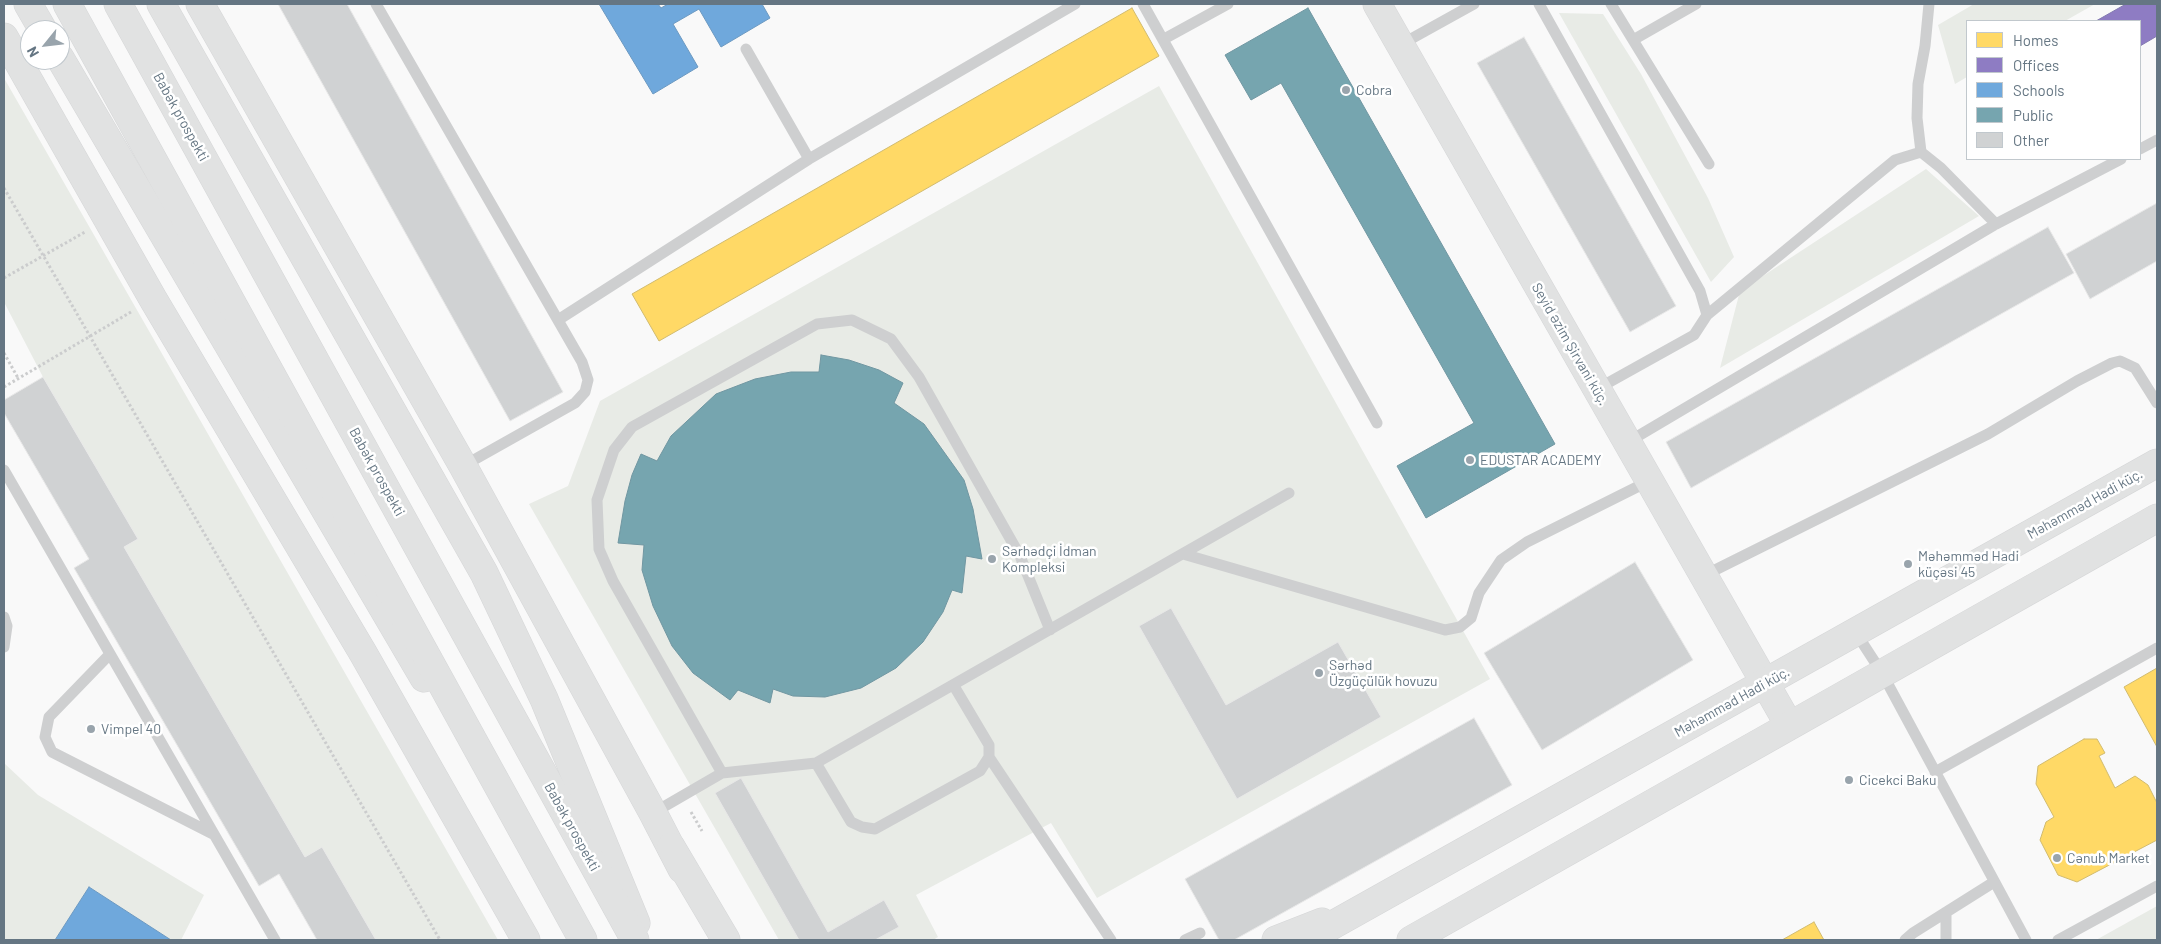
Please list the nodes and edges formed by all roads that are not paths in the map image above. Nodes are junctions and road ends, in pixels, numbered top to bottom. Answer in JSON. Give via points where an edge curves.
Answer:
{"nodes":[{"id":1,"x":28,"y":4,"type":"edge"},
{"id":2,"x":67,"y":4,"type":"edge"},
{"id":3,"x":118,"y":4,"type":"edge"},
{"id":4,"x":161,"y":4,"type":"edge"},
{"id":5,"x":200,"y":4,"type":"edge"},
{"id":6,"x":376,"y":4,"type":"edge"},
{"id":7,"x":1075,"y":4,"type":"edge"},
{"id":8,"x":1144,"y":4,"type":"edge"},
{"id":9,"x":1228,"y":4,"type":"edge"},
{"id":10,"x":1377,"y":4,"type":"edge"},
{"id":11,"x":1474,"y":4,"type":"edge"},
{"id":12,"x":1539,"y":4,"type":"edge"},
{"id":13,"x":1611,"y":4,"type":"edge"},
{"id":14,"x":1696,"y":4,"type":"edge"},
{"id":15,"x":1929,"y":4,"type":"edge"},
{"id":16,"x":38,"y":20,"type":"edge"},
{"id":17,"x":4,"y":37,"type":"edge"},
{"id":18,"x":1164,"y":39,"type":"junction"},
{"id":19,"x":1633,"y":40,"type":"junction"},
{"id":20,"x":1400,"y":45,"type":"junction"},
{"id":21,"x":746,"y":49,"type":"dead end"},
{"id":22,"x":67,"y":70,"type":"edge"},
{"id":23,"x":2157,"y":140,"type":"edge"},
{"id":24,"x":2141,"y":148,"type":"edge"},
{"id":25,"x":1921,"y":152,"type":"junction"},
{"id":26,"x":809,"y":159,"type":"junction"},
{"id":27,"x":2119,"y":160,"type":"edge"},
{"id":28,"x":1710,"y":164,"type":"dead end"},
{"id":29,"x":1996,"y":224,"type":"junction"},
{"id":30,"x":1707,"y":315,"type":"junction"},
{"id":31,"x":558,"y":320,"type":"junction"},
{"id":32,"x":1597,"y":389,"type":"junction"},
{"id":33,"x":2157,"y":403,"type":"edge"},
{"id":34,"x":1377,"y":423,"type":"dead end"},
{"id":35,"x":1626,"y":443,"type":"junction"},
{"id":36,"x":2157,"y":463,"type":"edge"},
{"id":37,"x":463,"y":466,"type":"junction"},
{"id":38,"x":4,"y":470,"type":"edge"},
{"id":39,"x":1649,"y":481,"type":"junction"},
{"id":40,"x":1288,"y":493,"type":"dead end"},
{"id":41,"x":2157,"y":518,"type":"edge"},
{"id":42,"x":1183,"y":554,"type":"junction"},
{"id":43,"x":1704,"y":576,"type":"junction"},
{"id":44,"x":4,"y":617,"type":"edge"},
{"id":45,"x":1050,"y":630,"type":"junction"},
{"id":46,"x":1856,"y":633,"type":"junction"},
{"id":47,"x":4,"y":647,"type":"edge"},
{"id":48,"x":2157,"y":648,"type":"edge"},
{"id":49,"x":110,"y":654,"type":"junction"},
{"id":50,"x":1882,"y":673,"type":"junction"},
{"id":51,"x":1765,"y":683,"type":"junction"},
{"id":52,"x":954,"y":686,"type":"junction"},
{"id":53,"x":1789,"y":725,"type":"junction"},
{"id":54,"x":989,"y":756,"type":"junction"},
{"id":55,"x":816,"y":763,"type":"junction"},
{"id":56,"x":1935,"y":772,"type":"junction"},
{"id":57,"x":722,"y":773,"type":"junction"},
{"id":58,"x":653,"y":812,"type":"junction"},
{"id":59,"x":214,"y":834,"type":"junction"},
{"id":60,"x":671,"y":847,"type":"junction"},
{"id":61,"x":1994,"y":882,"type":"junction"},
{"id":62,"x":2157,"y":886,"type":"edge"},
{"id":63,"x":1372,"y":902,"type":"junction"},
{"id":64,"x":1946,"y":912,"type":"junction"},
{"id":65,"x":1200,"y":933,"type":"dead end"},
{"id":66,"x":275,"y":940,"type":"edge"},
{"id":67,"x":526,"y":940,"type":"edge"},
{"id":68,"x":581,"y":940,"type":"edge"},
{"id":69,"x":635,"y":940,"type":"edge"},
{"id":70,"x":644,"y":940,"type":"edge"},
{"id":71,"x":714,"y":940,"type":"edge"},
{"id":72,"x":726,"y":940,"type":"edge"},
{"id":73,"x":1111,"y":940,"type":"edge"},
{"id":74,"x":1185,"y":940,"type":"edge"},
{"id":75,"x":1276,"y":940,"type":"edge"},
{"id":76,"x":1306,"y":940,"type":"edge"},
{"id":77,"x":1410,"y":940,"type":"edge"},
{"id":78,"x":1905,"y":940,"type":"edge"},
{"id":79,"x":1946,"y":940,"type":"edge"},
{"id":80,"x":2026,"y":940,"type":"edge"},
{"id":81,"x":2058,"y":940,"type":"edge"}],
"edges":[{"from":1,"to":16,"type":"main road"},
{"from":2,"to":68,"type":"main road"},
{"from":3,"to":69,"type":"main road","name":"Babək prospekti"},
{"from":4,"to":70,"type":"main road","via":[[484,572],[544,699]]},
{"from":5,"to":37,"type":"main road"},
{"from":6,"to":31,"type":"lane"},
{"from":7,"to":26,"type":"lane"},
{"from":8,"to":18,"type":"lane"},
{"from":9,"to":18,"type":"lane"},
{"from":10,"to":20,"type":"main road","name":"Seyid Əzim Şirvani küç."},
{"from":11,"to":20,"type":"lane"},
{"from":12,"to":30,"type":"lane","via":[[1700,291]]},
{"from":13,"to":19,"type":"lane"},
{"from":14,"to":19,"type":"lane"},
{"from":15,"to":25,"type":"lane","via":[[1916,118]]},
{"from":17,"to":67,"type":"main road","via":[[153,299],[363,653]]},
{"from":18,"to":34,"type":"lane"},
{"from":19,"to":28,"type":"lane"},
{"from":20,"to":32,"type":"main road","name":"Seyid Əzim Şirvani küç."},
{"from":21,"to":26,"type":"lane"},
{"from":22,"to":68,"type":"main road"},
{"from":23,"to":24,"type":"lane"},
{"from":25,"to":29,"type":"lane"},
{"from":25,"to":30,"type":"lane","via":[[1895,160]]},
{"from":26,"to":31,"type":"lane"},
{"from":27,"to":29,"type":"lane"},
{"from":29,"to":35,"type":"lane"},
{"from":30,"to":32,"type":"lane","via":[[1694,335]]},
{"from":31,"to":37,"type":"lane","via":[[582,362],[588,380],[585,392],[575,403]]},
{"from":32,"to":35,"type":"main road","name":"Seyid Əzim Şirvani küç."},
{"from":33,"to":43,"type":"lane","via":[[2135,368],[2120,361],[2112,363],[1988,434]]},
{"from":35,"to":39,"type":"main road","name":"Seyid Əzim Şirvani küç."},
{"from":36,"to":46,"type":"main road","name":"Məhəmməd Hadi küç."},
{"from":37,"to":58,"type":"main road"},
{"from":38,"to":49,"type":"lane"},
{"from":39,"to":42,"type":"lane","via":[[1526,542],[1501,560],[1479,593],[1471,618],[1460,627],[1445,630]]},
{"from":39,"to":43,"type":"main road","name":"Seyid Əzim Şirvani küç."},
{"from":40,"to":42,"type":"lane"},
{"from":41,"to":50,"type":"main road"},
{"from":42,"to":45,"type":"lane"},
{"from":43,"to":51,"type":"main road","name":"Seyid Əzim Şirvani küç."},
{"from":44,"to":47,"type":"lane","via":[[8,626]]},
{"from":45,"to":52,"type":"lane"},
{"from":45,"to":57,"type":"lane","via":[[1020,556],[919,377],[891,339],[852,320],[817,324],[632,427],[614,450],[597,500],[599,549],[613,581]]},
{"from":46,"to":50,"type":"lane"},
{"from":46,"to":51,"type":"main road","name":"Məhəmməd Hadi küç."},
{"from":48,"to":56,"type":"lane"},
{"from":49,"to":59,"type":"lane"},
{"from":49,"to":59,"type":"lane","via":[[49,717],[44,737],[52,752]]},
{"from":50,"to":53,"type":"main road"},
{"from":50,"to":56,"type":"lane"},
{"from":51,"to":53,"type":"main road","name":"Seyid Əzim Şirvani küç."},
{"from":51,"to":63,"type":"main road","name":"Məhəmməd Hadi küç."},
{"from":52,"to":54,"type":"lane","via":[[989,745]]},
{"from":52,"to":55,"type":"lane"},
{"from":53,"to":77,"type":"main road"},
{"from":54,"to":55,"type":"lane","via":[[980,771],[875,829],[851,822]]},
{"from":54,"to":73,"type":"lane"},
{"from":55,"to":57,"type":"lane"},
{"from":56,"to":61,"type":"lane"},
{"from":57,"to":58,"type":"lane"},
{"from":58,"to":60,"type":"main road"},
{"from":59,"to":66,"type":"lane"},
{"from":60,"to":71,"type":"main road"},
{"from":60,"to":72,"type":"main road"},
{"from":61,"to":64,"type":"lane"},
{"from":61,"to":80,"type":"lane"},
{"from":62,"to":81,"type":"lane"},
{"from":63,"to":75,"type":"main road"},
{"from":63,"to":76,"type":"main road","name":"Məhəmməd Hadi küç."},
{"from":64,"to":78,"type":"lane"},
{"from":64,"to":79,"type":"lane"},
{"from":65,"to":74,"type":"lane"}]}
